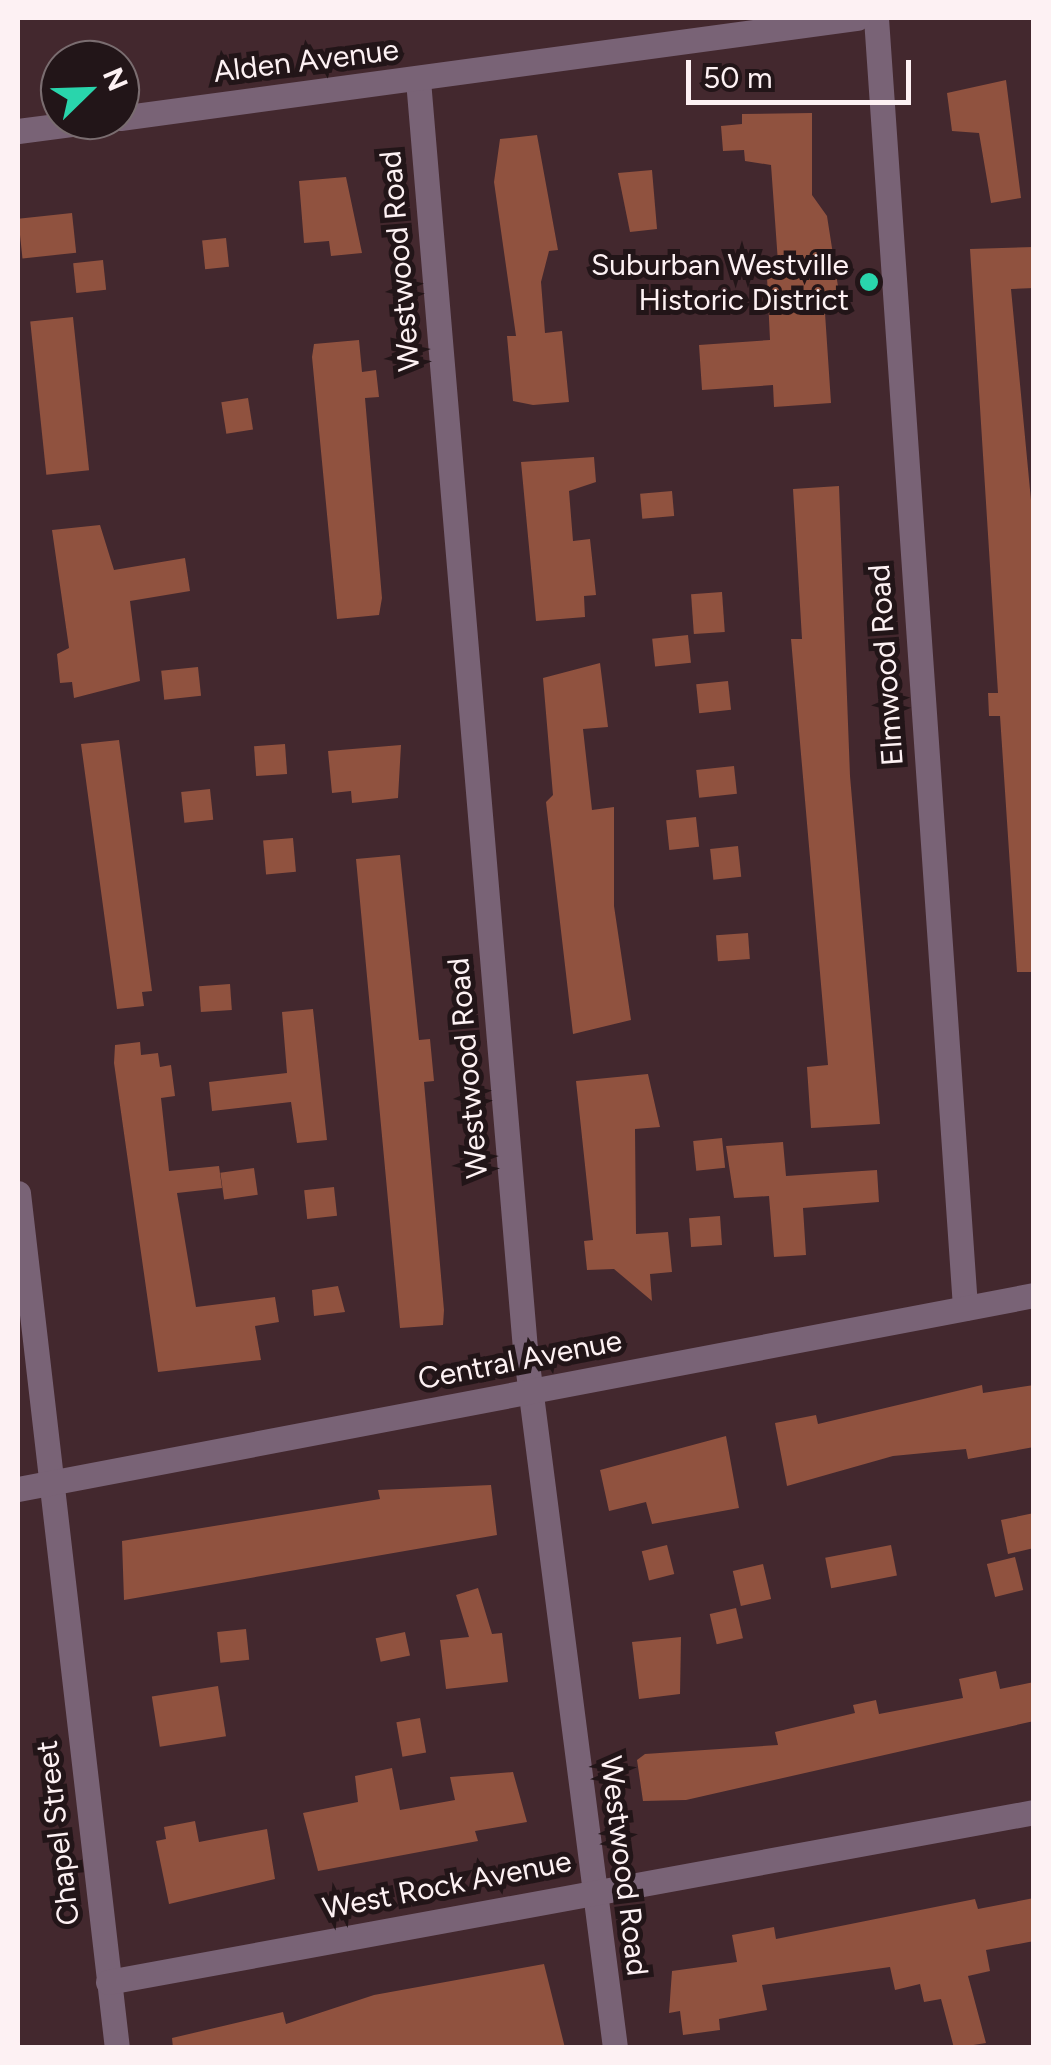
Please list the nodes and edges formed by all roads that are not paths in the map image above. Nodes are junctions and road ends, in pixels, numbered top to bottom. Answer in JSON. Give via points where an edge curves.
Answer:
{"nodes":[{"id":1,"x":857,"y":18,"type":"edge"},
{"id":2,"x":876,"y":18,"type":"edge"},
{"id":3,"x":418,"y":80,"type":"junction"},
{"id":4,"x":140,"y":115,"type":"edge"},
{"id":5,"x":18,"y":1193,"type":"edge"},
{"id":6,"x":1034,"y":1295,"type":"edge"},
{"id":7,"x":966,"y":1308,"type":"junction"},
{"id":8,"x":529,"y":1391,"type":"junction"},
{"id":9,"x":51,"y":1482,"type":"junction"},
{"id":10,"x":18,"y":1489,"type":"edge"},
{"id":11,"x":1034,"y":1812,"type":"edge"},
{"id":12,"x":596,"y":1890,"type":"junction"},
{"id":13,"x":108,"y":1982,"type":"junction"},
{"id":14,"x":117,"y":2048,"type":"edge"},
{"id":15,"x":615,"y":2048,"type":"edge"}],
"edges":[{"from":1,"to":3,"type":"street","name":"Alden Avenue"},
{"from":2,"to":7,"type":"street","name":"Elmwood Road"},
{"from":3,"to":4,"type":"street","name":"Alden Avenue"},
{"from":3,"to":8,"type":"street","name":"Westwood Road"},
{"from":5,"to":9,"type":"street","name":"Chapel Street"},
{"from":6,"to":7,"type":"street","name":"Central Avenue"},
{"from":7,"to":8,"type":"street","name":"Central Avenue"},
{"from":8,"to":9,"type":"street","name":"Central Avenue"},
{"from":8,"to":12,"type":"street","name":"Westwood Road"},
{"from":9,"to":10,"type":"street","name":"Central Avenue"},
{"from":9,"to":13,"type":"street","name":"Chapel Street"},
{"from":11,"to":12,"type":"street","name":"West Rock Avenue"},
{"from":12,"to":13,"type":"street","name":"West Rock Avenue"},
{"from":12,"to":15,"type":"street","name":"Westwood Road"},
{"from":13,"to":14,"type":"street","name":"Chapel Street"}]}
